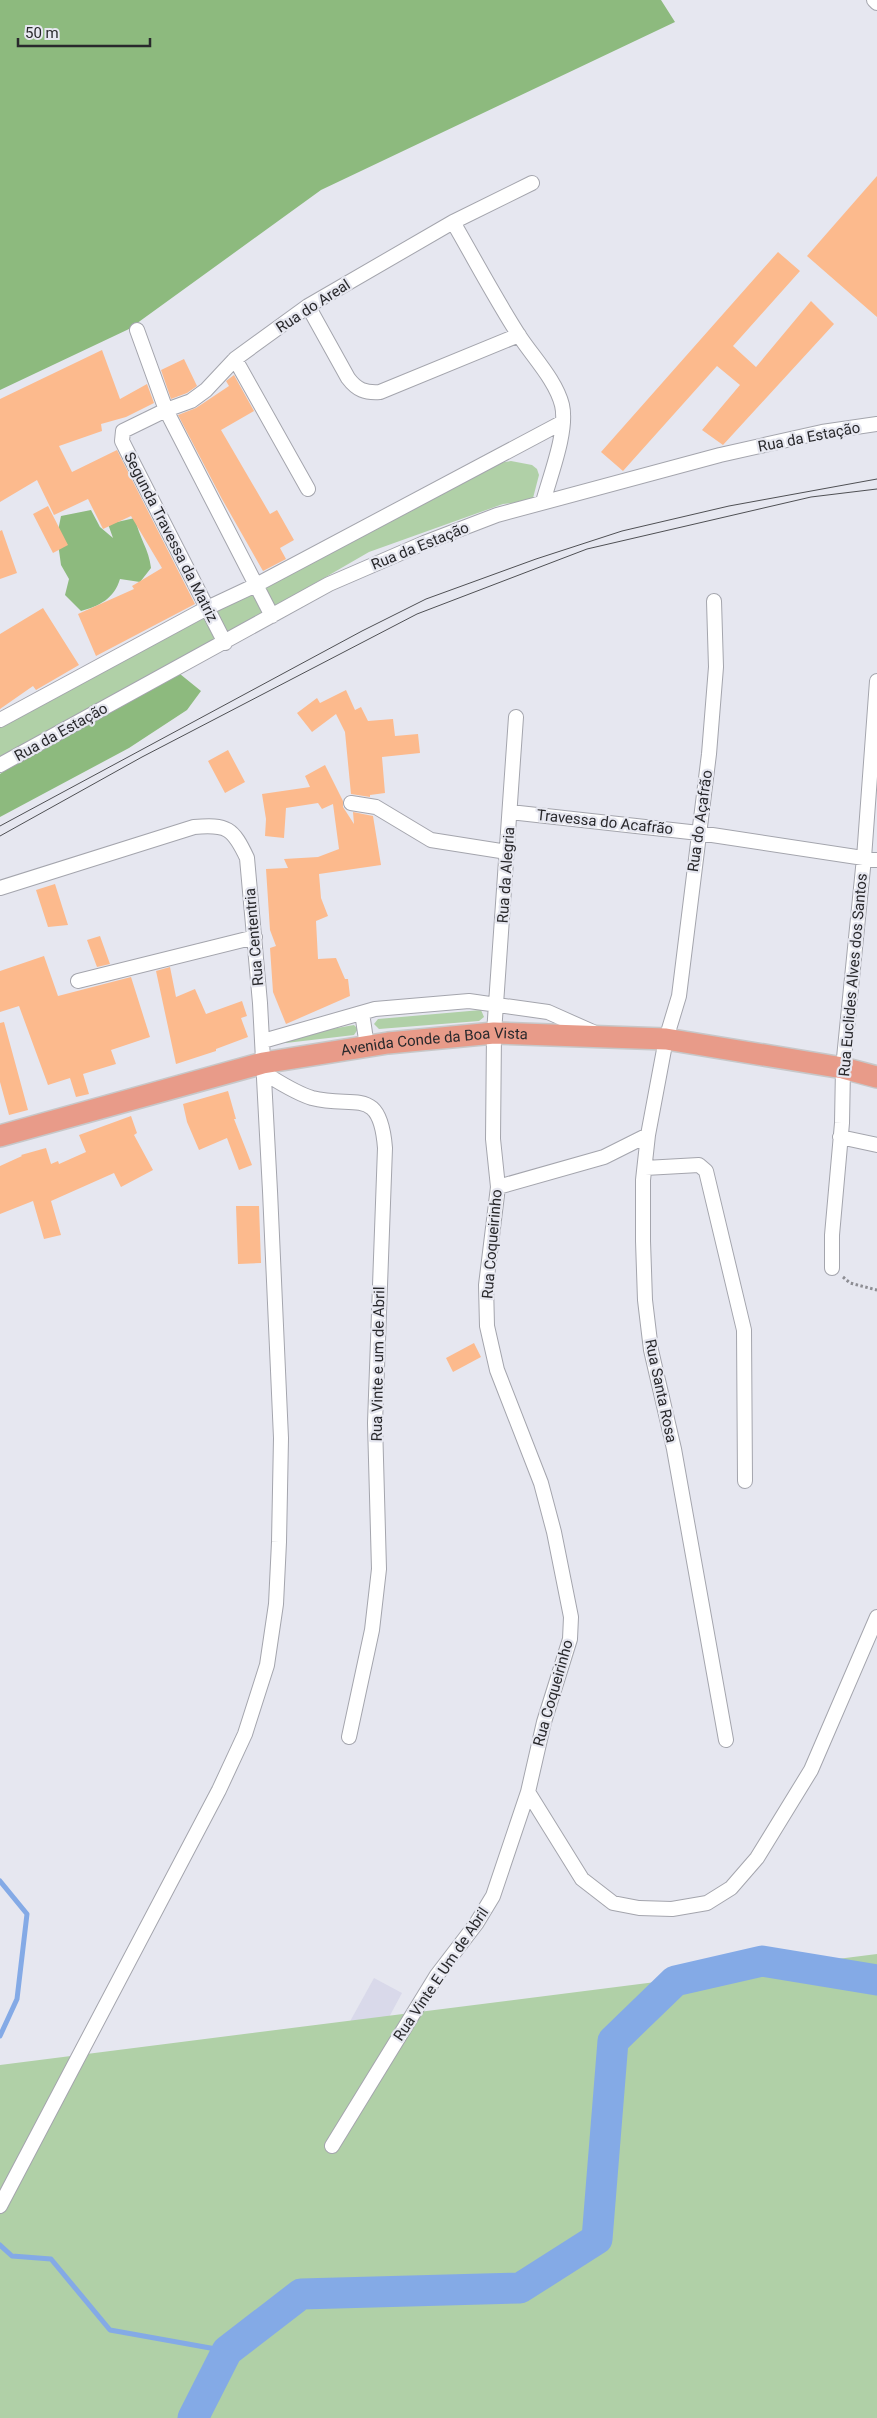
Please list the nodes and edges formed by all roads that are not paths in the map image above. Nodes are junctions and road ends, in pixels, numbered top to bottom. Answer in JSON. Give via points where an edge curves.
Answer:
{"nodes":[{"id":1,"x":532,"y":184,"type":"dead end"},
{"id":2,"x":453,"y":222,"type":"junction"},
{"id":3,"x":308,"y":306,"type":"junction"},
{"id":4,"x":137,"y":330,"type":"dead end"},
{"id":5,"x":520,"y":336,"type":"junction"},
{"id":6,"x":235,"y":359,"type":"junction"},
{"id":7,"x":166,"y":410,"type":"junction"},
{"id":8,"x":563,"y":422,"type":"junction"},
{"id":9,"x":877,"y":424,"type":"edge"},
{"id":10,"x":122,"y":431,"type":"joint"},
{"id":11,"x":308,"y":489,"type":"dead end"},
{"id":12,"x":543,"y":502,"type":"junction"},
{"id":13,"x":256,"y":585,"type":"junction"},
{"id":14,"x":714,"y":601,"type":"dead end"},
{"id":15,"x":207,"y":608,"type":"junction"},
{"id":16,"x":272,"y":616,"type":"junction"},
{"id":17,"x":224,"y":643,"type":"junction"},
{"id":18,"x":877,"y":681,"type":"edge"},
{"id":19,"x":516,"y":716,"type":"dead end"},
{"id":20,"x":0,"y":720,"type":"edge"},
{"id":21,"x":0,"y":766,"type":"edge"},
{"id":22,"x":351,"y":803,"type":"dead end"},
{"id":23,"x":510,"y":812,"type":"junction"},
{"id":24,"x":699,"y":833,"type":"junction"},
{"id":25,"x":507,"y":852,"type":"junction"},
{"id":26,"x":870,"y":859,"type":"edge"},
{"id":27,"x":0,"y":888,"type":"edge"},
{"id":28,"x":255,"y":937,"type":"junction"},
{"id":29,"x":78,"y":981,"type":"dead end"},
{"id":30,"x":496,"y":1004,"type":"junction"},
{"id":31,"x":362,"y":1012,"type":"junction"},
{"id":32,"x":494,"y":1033,"type":"junction"},
{"id":33,"x":605,"y":1038,"type":"junction"},
{"id":34,"x":666,"y":1039,"type":"junction"},
{"id":35,"x":262,"y":1041,"type":"junction"},
{"id":36,"x":366,"y":1046,"type":"junction"},
{"id":37,"x":264,"y":1068,"type":"junction"},
{"id":38,"x":843,"y":1068,"type":"junction"},
{"id":39,"x":877,"y":1077,"type":"edge"},
{"id":40,"x":648,"y":1134,"type":"junction"},
{"id":41,"x":0,"y":1136,"type":"edge"},
{"id":42,"x":840,"y":1137,"type":"junction"},
{"id":43,"x":877,"y":1146,"type":"edge"},
{"id":44,"x":645,"y":1168,"type":"junction"},
{"id":45,"x":498,"y":1187,"type":"junction"},
{"id":46,"x":832,"y":1268,"type":"road end"},
{"id":47,"x":745,"y":1481,"type":"dead end"},
{"id":48,"x":877,"y":1617,"type":"edge"},
{"id":49,"x":349,"y":1737,"type":"dead end"},
{"id":50,"x":726,"y":1740,"type":"dead end"},
{"id":51,"x":528,"y":1792,"type":"junction"},
{"id":52,"x":332,"y":2146,"type":"dead end"},
{"id":53,"x":0,"y":2206,"type":"edge"}],
"edges":[{"from":1,"to":2,"type":"street","name":"Rua do Areal"},
{"from":2,"to":3,"type":"street","name":"Rua do Areal"},
{"from":2,"to":5,"type":"street"},
{"from":3,"to":5,"type":"street","via":[[348,378],[355,387],[368,393],[380,392]]},
{"from":3,"to":6,"type":"street","name":"Rua do Areal"},
{"from":4,"to":7,"type":"street"},
{"from":5,"to":8,"type":"street","via":[[555,389],[562,405]]},
{"from":6,"to":7,"type":"street","name":"Rua do Areal","via":[[206,390],[191,401]]},
{"from":6,"to":11,"type":"street"},
{"from":7,"to":10,"type":"street","name":"Rua do Areal"},
{"from":7,"to":13,"type":"street"},
{"from":8,"to":12,"type":"street"},
{"from":8,"to":13,"type":"street"},
{"from":9,"to":12,"type":"street","name":"Rua da Estação","via":[[822,432],[720,455]]},
{"from":10,"to":15,"type":"street","name":"Segunda Travessa da Matriz","via":[[122,441]]},
{"from":12,"to":16,"type":"street","name":"Rua da Estação","via":[[497,515],[390,557],[329,584]]},
{"from":13,"to":15,"type":"street"},
{"from":13,"to":16,"type":"street"},
{"from":14,"to":24,"type":"street","name":"Rua do Açafrão","via":[[714,712]]},
{"from":15,"to":17,"type":"street","name":"Segunda Travessa da Matriz"},
{"from":15,"to":20,"type":"street"},
{"from":16,"to":17,"type":"street","name":"Rua da Estação"},
{"from":17,"to":21,"type":"street","name":"Rua da Estação"},
{"from":18,"to":26,"type":"street","name":"Rua Euclides Alves dos Santos"},
{"from":19,"to":23,"type":"street","name":"Rua da Alegria"},
{"from":22,"to":25,"type":"street","via":[[376,807],[431,840]]},
{"from":23,"to":24,"type":"street","name":"Travessa do Acafrão"},
{"from":23,"to":25,"type":"street","name":"Rua da Alegria"},
{"from":24,"to":26,"type":"street","name":"Travessa do Acafrão"},
{"from":24,"to":34,"type":"street","name":"Rua do Açafrão","via":[[679,996]]},
{"from":25,"to":30,"type":"street","name":"Rua da Alegria"},
{"from":26,"to":38,"type":"street","name":"Rua Euclides Alves dos Santos"},
{"from":27,"to":28,"type":"street","name":"Rua Cententria","via":[[194,827],[216,825],[228,829],[247,858]]},
{"from":28,"to":29,"type":"street"},
{"from":28,"to":35,"type":"street","name":"Rua Cententria"},
{"from":30,"to":31,"type":"street","via":[[469,1001]]},
{"from":30,"to":32,"type":"street","name":"Rua da Alegria"},
{"from":30,"to":33,"type":"street","via":[[548,1012]]},
{"from":31,"to":35,"type":"street"},
{"from":31,"to":36,"type":"street"},
{"from":32,"to":33,"type":"main road","name":"Avenida Conde da Boa Vista"},
{"from":32,"to":36,"type":"main road","name":"Avenida Conde da Boa Vista"},
{"from":32,"to":45,"type":"street","name":"Rua Coqueirinho","via":[[493,1139]]},
{"from":33,"to":34,"type":"main road","name":"Avenida Conde da Boa Vista"},
{"from":34,"to":38,"type":"main road","name":"Avenida Conde da Boa Vista"},
{"from":34,"to":40,"type":"street","name":"Rua Santa Rosa"},
{"from":35,"to":37,"type":"street","name":"Rua Cententria"},
{"from":36,"to":37,"type":"main road","name":"Avenida Conde da Boa Vista"},
{"from":37,"to":41,"type":"main road","name":"Avenida Conde da Boa Vista"},
{"from":37,"to":49,"type":"street","name":"Rua Vinte e um de Abril","via":[[283,1085],[313,1098],[355,1101],[371,1106],[380,1117],[384,1132],[375,1424],[380,1569],[372,1630]]},
{"from":37,"to":53,"type":"street","name":"Rua Cententria","via":[[281,1438],[276,1604],[267,1666],[245,1734],[219,1790]]},
{"from":38,"to":39,"type":"main road","name":"Avenida Conde da Boa Vista"},
{"from":38,"to":42,"type":"street","name":"Rua Euclides Alves dos Santos"},
{"from":40,"to":44,"type":"street","name":"Rua Santa Rosa"},
{"from":40,"to":45,"type":"street","via":[[604,1157]]},
{"from":42,"to":43,"type":"street"},
{"from":42,"to":46,"type":"street","name":"Rua Euclides Alves dos Santos"},
{"from":44,"to":47,"type":"street","via":[[700,1165],[706,1171],[744,1330]]},
{"from":44,"to":50,"type":"street","name":"Rua Santa Rosa","via":[[644,1280],[652,1350],[674,1449]]},
{"from":45,"to":51,"type":"street","name":"Rua Coqueirinho","via":[[486,1285],[489,1340],[497,1370],[541,1483],[567,1585],[571,1617],[570,1639],[544,1722]]},
{"from":48,"to":51,"type":"street","via":[[810,1770],[757,1858],[731,1888],[707,1903],[672,1909],[614,1903],[582,1879]]},
{"from":51,"to":52,"type":"street","name":"Rua Vinte E Um de Abril","via":[[493,1896],[437,1975]]}]}
